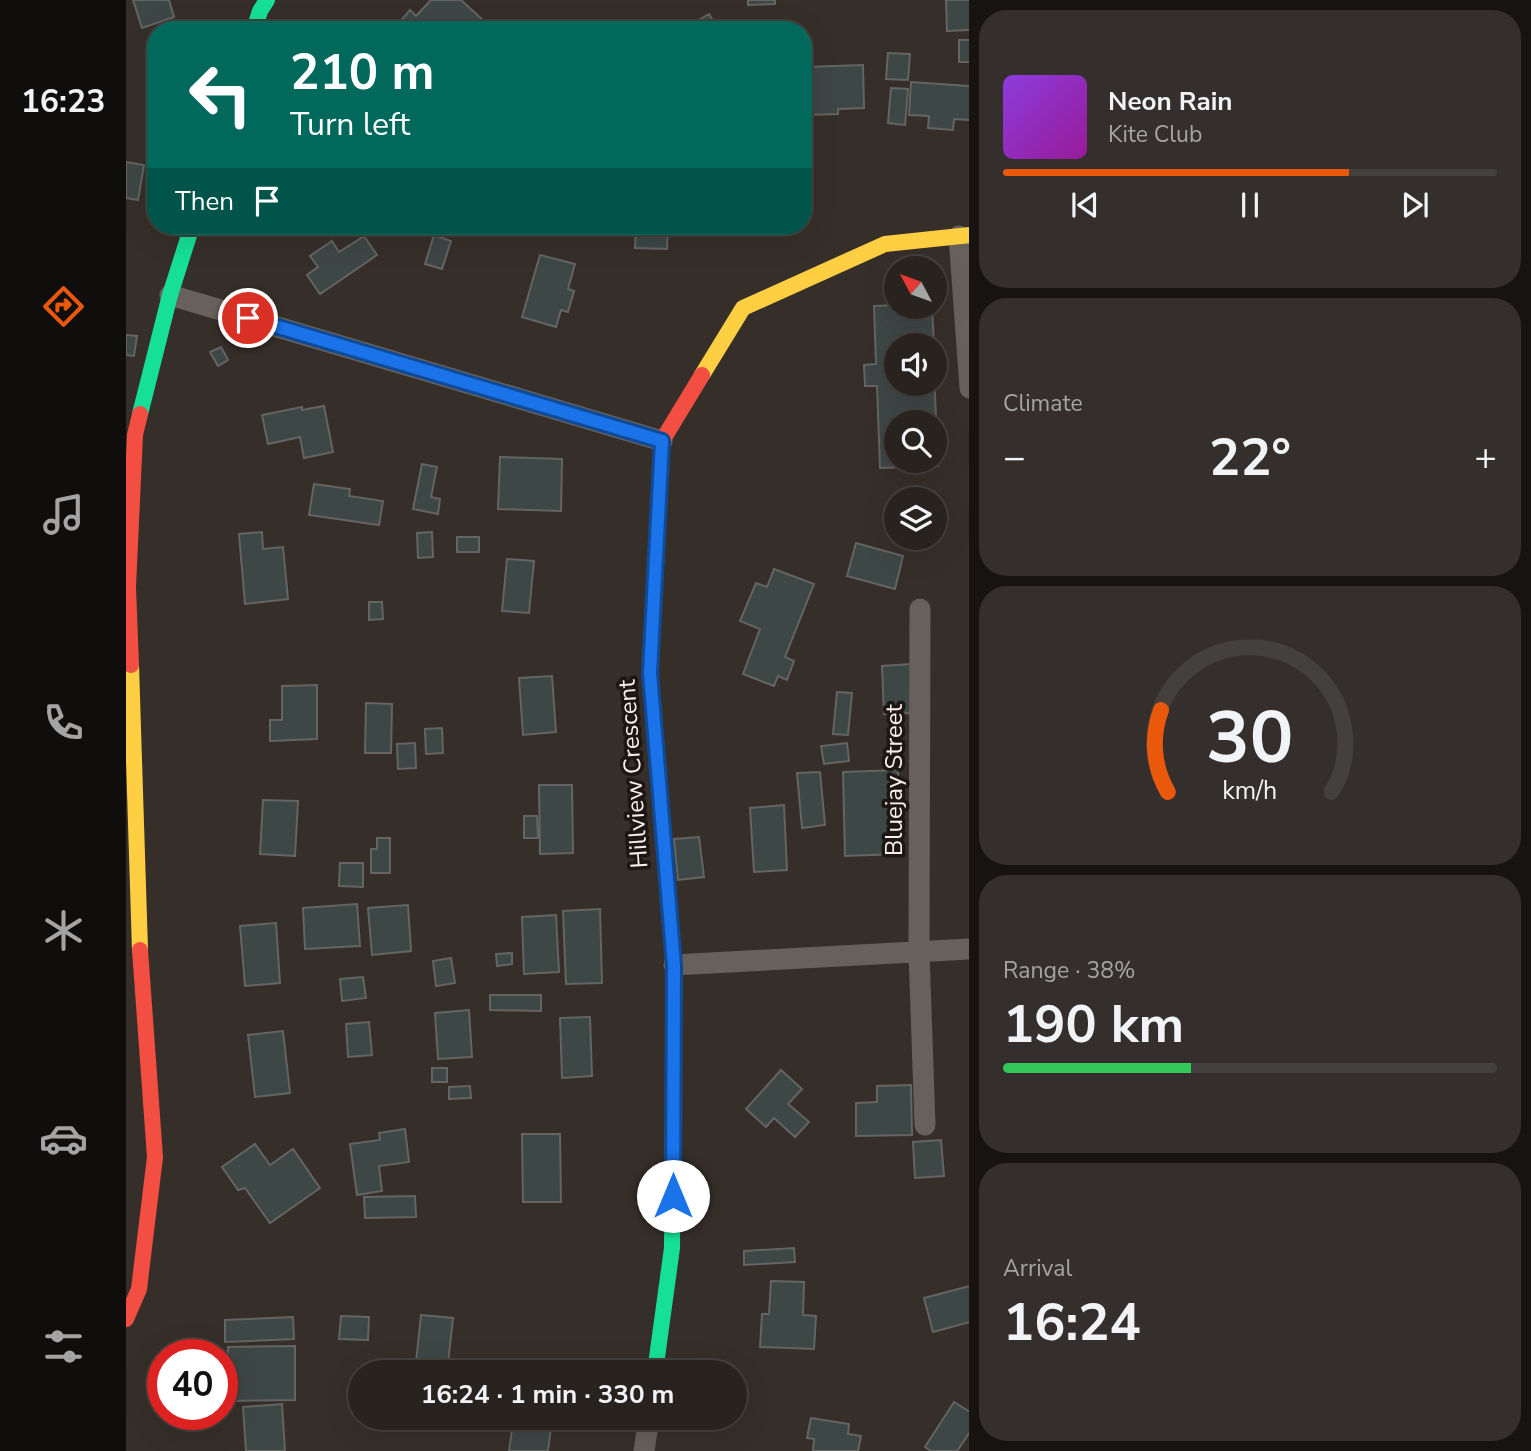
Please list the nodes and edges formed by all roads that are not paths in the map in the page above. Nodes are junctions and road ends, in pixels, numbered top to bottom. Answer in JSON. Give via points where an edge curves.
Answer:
{"nodes":[{"id":1,"x":267,"y":0,"type":"edge"},
{"id":2,"x":257,"y":21,"type":"edge"},
{"id":3,"x":189,"y":235,"type":"edge"},
{"id":4,"x":964,"y":236,"type":"edge"},
{"id":5,"x":170,"y":295,"type":"junction"},
{"id":6,"x":969,"y":388,"type":"edge"},
{"id":7,"x":662,"y":441,"type":"junction"},
{"id":8,"x":920,"y":609,"type":"dead end"},
{"id":9,"x":969,"y":949,"type":"edge"},
{"id":10,"x":919,"y":952,"type":"junction"},
{"id":11,"x":674,"y":965,"type":"junction"},
{"id":12,"x":134,"y":990,"type":"edge"},
{"id":13,"x":925,"y":1125,"type":"dead end"},
{"id":14,"x":126,"y":1319,"type":"edge"},
{"id":15,"x":657,"y":1360,"type":"edge"},
{"id":16,"x":647,"y":1430,"type":"edge"},
{"id":17,"x":644,"y":1451,"type":"edge"}],
"edges":[{"from":1,"to":2,"type":"street"},
{"from":3,"to":5,"type":"street"},
{"from":4,"to":6,"type":"street"},
{"from":4,"to":7,"type":"street","name":"Hillview Crescent","via":[[885,244],[743,307]]},
{"from":5,"to":7,"type":"street"},
{"from":5,"to":12,"type":"street","via":[[135,435],[128,587]]},
{"from":7,"to":11,"type":"street","name":"Hillview Crescent","via":[[650,673]]},
{"from":8,"to":10,"type":"street","name":"Bluejay Street"},
{"from":9,"to":10,"type":"street"},
{"from":10,"to":11,"type":"street"},
{"from":10,"to":13,"type":"street","name":"Bluejay Street"},
{"from":11,"to":15,"type":"street","name":"Hillview Crescent","via":[[672,1248]]},
{"from":12,"to":14,"type":"street","via":[[155,1157],[138,1289]]},
{"from":16,"to":17,"type":"street"}]}
